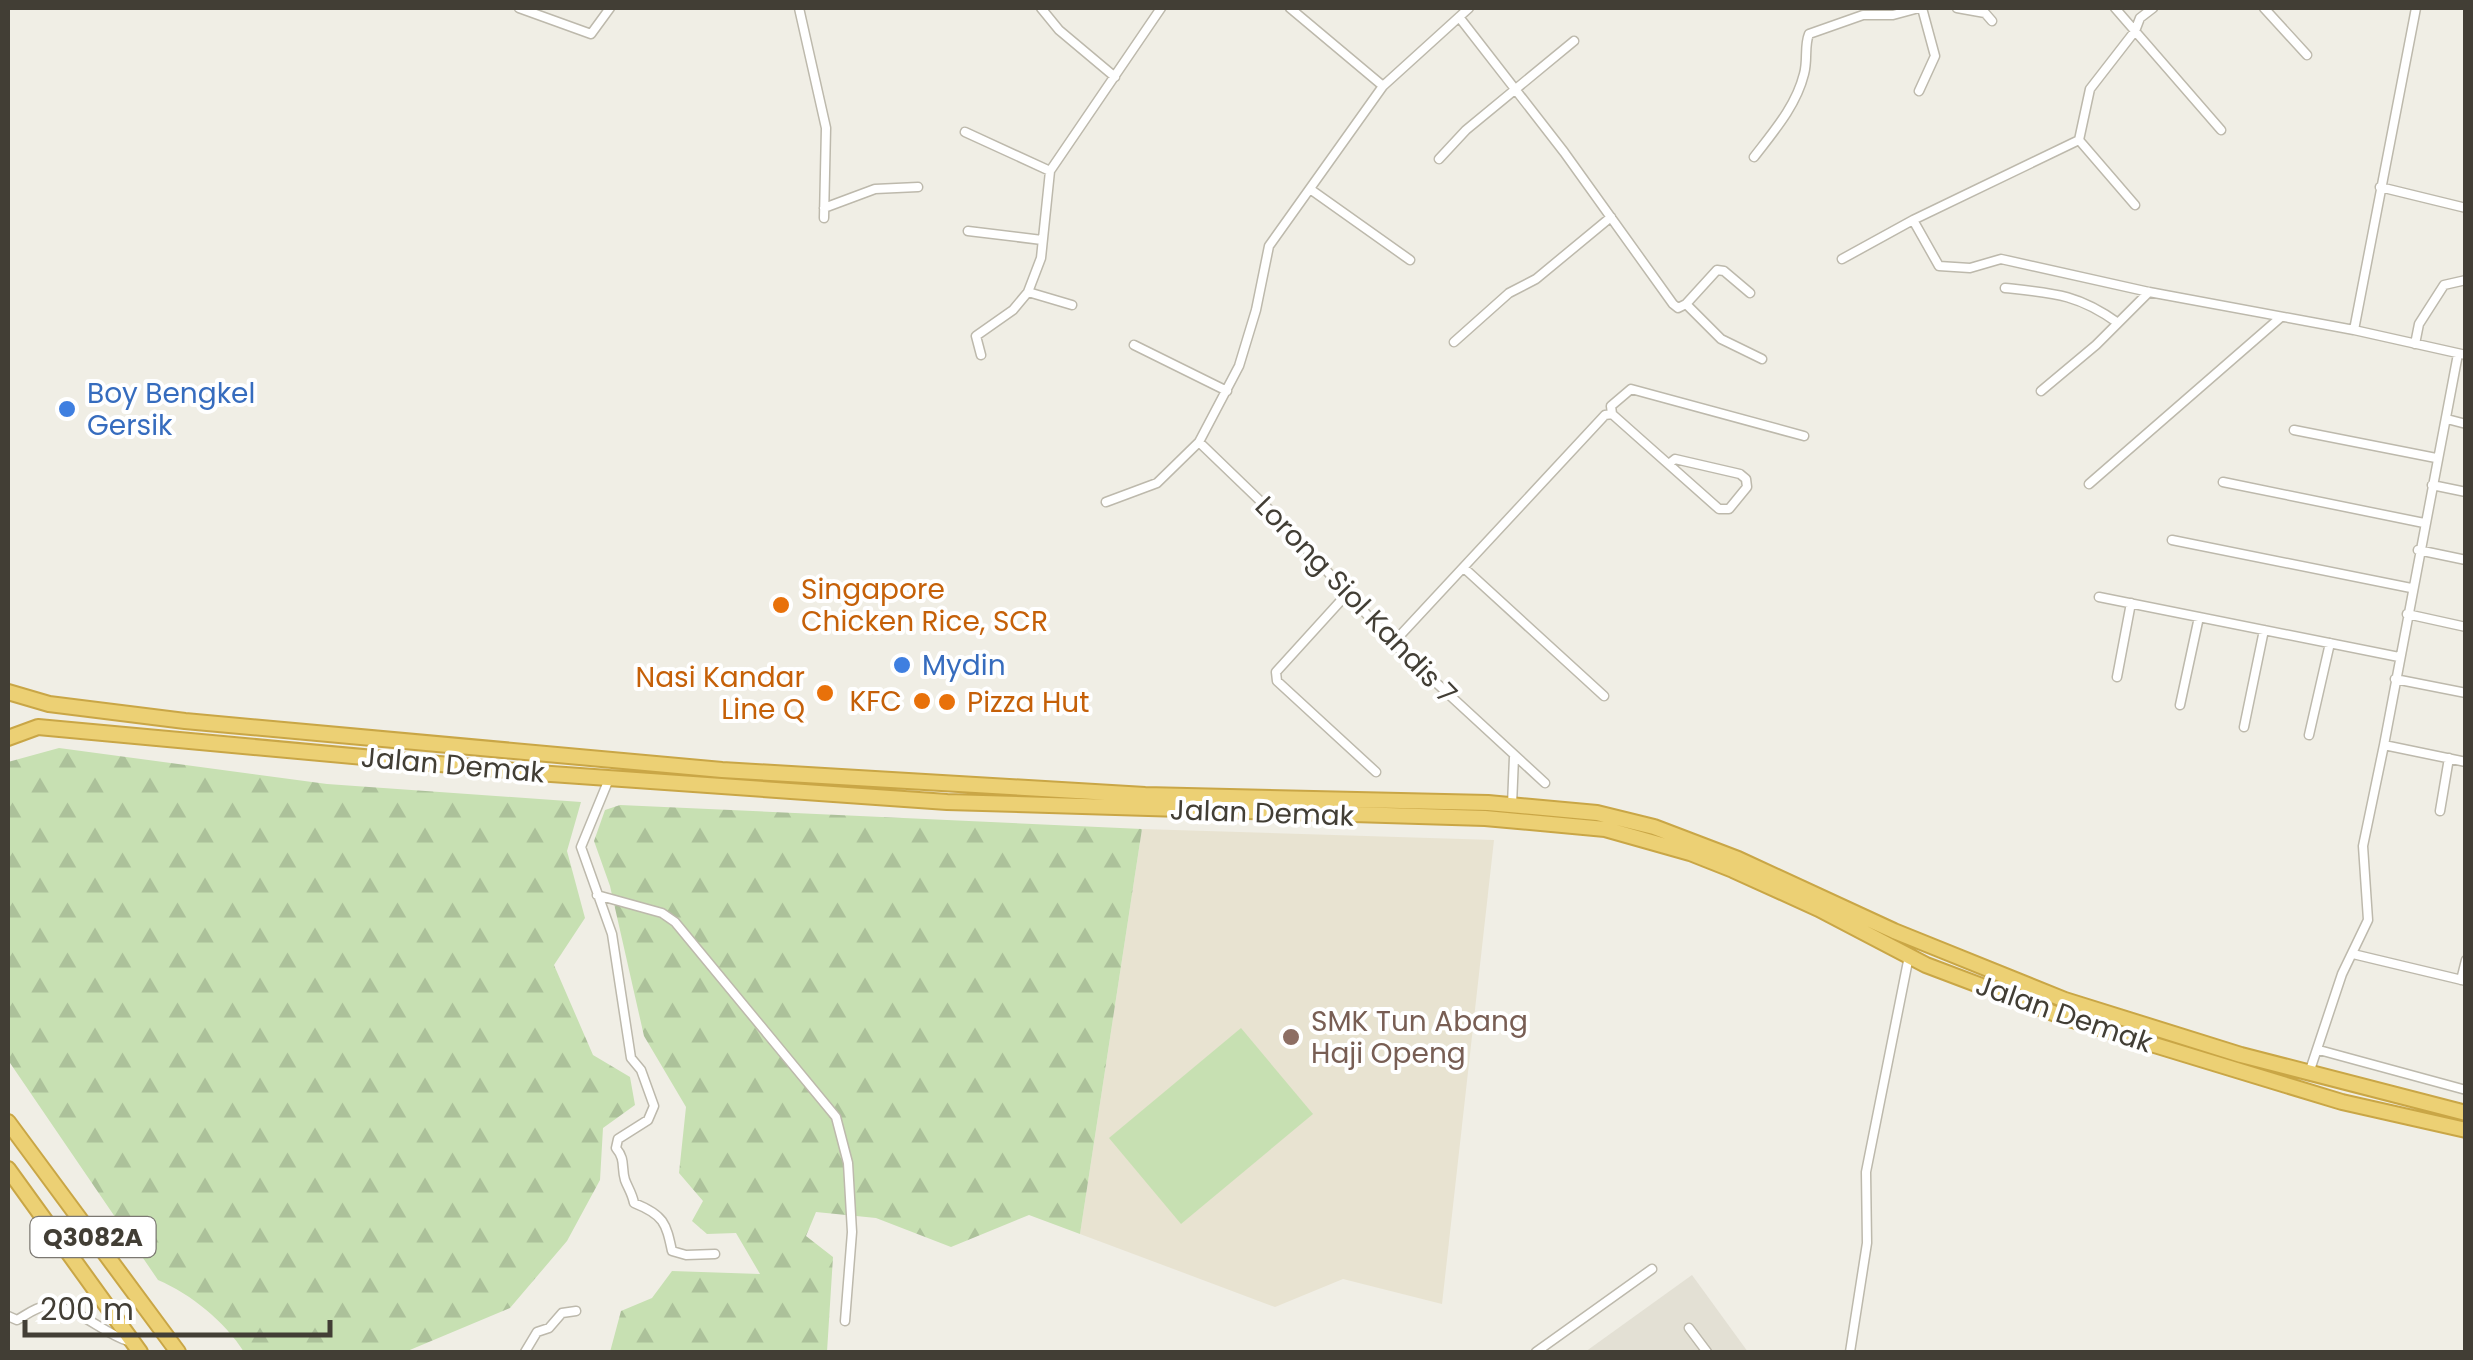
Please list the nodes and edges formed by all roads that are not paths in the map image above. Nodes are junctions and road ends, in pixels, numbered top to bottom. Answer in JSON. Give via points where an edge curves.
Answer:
{"nodes":[{"id":1,"x":519,"y":8,"type":"edge"},
{"id":2,"x":610,"y":8,"type":"edge"},
{"id":3,"x":799,"y":8,"type":"edge"},
{"id":4,"x":1161,"y":8,"type":"edge"},
{"id":5,"x":1290,"y":8,"type":"edge"},
{"id":6,"x":1467,"y":8,"type":"edge"},
{"id":7,"x":1920,"y":8,"type":"edge"},
{"id":8,"x":1957,"y":8,"type":"edge"},
{"id":9,"x":2114,"y":8,"type":"edge"},
{"id":10,"x":2153,"y":8,"type":"edge"},
{"id":11,"x":2264,"y":8,"type":"edge"},
{"id":12,"x":2416,"y":8,"type":"edge"},
{"id":13,"x":1046,"y":10,"type":"edge"},
{"id":14,"x":1459,"y":17,"type":"junction"},
{"id":15,"x":1992,"y":21,"type":"dead end"},
{"id":16,"x":2134,"y":32,"type":"junction"},
{"id":17,"x":1574,"y":40,"type":"dead end"},
{"id":18,"x":2307,"y":55,"type":"dead end"},
{"id":19,"x":1115,"y":77,"type":"junction"},
{"id":20,"x":1383,"y":86,"type":"junction"},
{"id":21,"x":1515,"y":89,"type":"junction"},
{"id":22,"x":1919,"y":91,"type":"dead end"},
{"id":23,"x":2220,"y":130,"type":"dead end"},
{"id":24,"x":965,"y":132,"type":"dead end"},
{"id":25,"x":2080,"y":140,"type":"junction"},
{"id":26,"x":1754,"y":157,"type":"dead end"},
{"id":27,"x":1439,"y":159,"type":"dead end"},
{"id":28,"x":1050,"y":171,"type":"junction"},
{"id":29,"x":918,"y":187,"type":"dead end"},
{"id":30,"x":2380,"y":187,"type":"junction"},
{"id":31,"x":1310,"y":189,"type":"junction"},
{"id":32,"x":2136,"y":205,"type":"dead end"},
{"id":33,"x":2466,"y":208,"type":"edge"},
{"id":34,"x":1611,"y":217,"type":"junction"},
{"id":35,"x":1913,"y":220,"type":"junction"},
{"id":36,"x":968,"y":231,"type":"dead end"},
{"id":37,"x":1042,"y":240,"type":"junction"},
{"id":38,"x":1842,"y":259,"type":"dead end"},
{"id":39,"x":1410,"y":260,"type":"dead end"},
{"id":40,"x":2466,"y":280,"type":"edge"},
{"id":41,"x":2005,"y":288,"type":"dead end"},
{"id":42,"x":1028,"y":292,"type":"junction"},
{"id":43,"x":2149,"y":292,"type":"junction"},
{"id":44,"x":1750,"y":294,"type":"dead end"},
{"id":45,"x":1686,"y":304,"type":"junction"},
{"id":46,"x":1072,"y":305,"type":"dead end"},
{"id":47,"x":2281,"y":316,"type":"junction"},
{"id":48,"x":2118,"y":323,"type":"junction"},
{"id":49,"x":2354,"y":330,"type":"junction"},
{"id":50,"x":1454,"y":342,"type":"dead end"},
{"id":51,"x":2415,"y":344,"type":"junction"},
{"id":52,"x":1134,"y":345,"type":"dead end"},
{"id":53,"x":2462,"y":354,"type":"edge"},
{"id":54,"x":981,"y":355,"type":"dead end"},
{"id":55,"x":1762,"y":358,"type":"dead end"},
{"id":56,"x":1227,"y":391,"type":"junction"},
{"id":57,"x":2041,"y":391,"type":"dead end"},
{"id":58,"x":1612,"y":414,"type":"junction"},
{"id":59,"x":2447,"y":420,"type":"junction"},
{"id":60,"x":2466,"y":424,"type":"edge"},
{"id":61,"x":2294,"y":430,"type":"dead end"},
{"id":62,"x":1804,"y":436,"type":"dead end"},
{"id":63,"x":1198,"y":442,"type":"junction"},
{"id":64,"x":2436,"y":458,"type":"junction"},
{"id":65,"x":1670,"y":464,"type":"junction"},
{"id":66,"x":2223,"y":482,"type":"dead end"},
{"id":67,"x":2089,"y":484,"type":"dead end"},
{"id":68,"x":2432,"y":485,"type":"junction"},
{"id":69,"x":2466,"y":492,"type":"edge"},
{"id":70,"x":1106,"y":502,"type":"dead end"},
{"id":71,"x":2424,"y":523,"type":"junction"},
{"id":72,"x":2172,"y":540,"type":"dead end"},
{"id":73,"x":2418,"y":550,"type":"junction"},
{"id":74,"x":2466,"y":560,"type":"edge"},
{"id":75,"x":1464,"y":568,"type":"junction"},
{"id":76,"x":2411,"y":588,"type":"junction"},
{"id":77,"x":1346,"y":595,"type":"junction"},
{"id":78,"x":2099,"y":597,"type":"dead end"},
{"id":79,"x":2131,"y":603,"type":"junction"},
{"id":80,"x":2407,"y":614,"type":"junction"},
{"id":81,"x":2198,"y":616,"type":"junction"},
{"id":82,"x":2466,"y":626,"type":"edge"},
{"id":83,"x":2264,"y":630,"type":"junction"},
{"id":84,"x":2330,"y":643,"type":"junction"},
{"id":85,"x":1393,"y":644,"type":"junction"},
{"id":86,"x":2399,"y":656,"type":"junction"},
{"id":87,"x":2117,"y":678,"type":"dead end"},
{"id":88,"x":2395,"y":679,"type":"junction"},
{"id":89,"x":8,"y":692,"type":"edge"},
{"id":90,"x":2466,"y":693,"type":"edge"},
{"id":91,"x":1604,"y":696,"type":"dead end"},
{"id":92,"x":2180,"y":705,"type":"dead end"},
{"id":93,"x":2244,"y":727,"type":"dead end"},
{"id":94,"x":2310,"y":735,"type":"dead end"},
{"id":95,"x":8,"y":738,"type":"edge"},
{"id":96,"x":2384,"y":745,"type":"junction"},
{"id":97,"x":1514,"y":756,"type":"junction"},
{"id":98,"x":2449,"y":758,"type":"junction"},
{"id":99,"x":2466,"y":762,"type":"edge"},
{"id":100,"x":1376,"y":772,"type":"dead end"},
{"id":101,"x":609,"y":779,"type":"junction"},
{"id":102,"x":1544,"y":782,"type":"dead end"},
{"id":103,"x":1512,"y":805,"type":"junction"},
{"id":104,"x":2440,"y":810,"type":"dead end"},
{"id":105,"x":597,"y":895,"type":"junction"},
{"id":106,"x":2353,"y":954,"type":"junction"},
{"id":107,"x":1909,"y":956,"type":"junction"},
{"id":108,"x":2466,"y":960,"type":"edge"},
{"id":109,"x":2463,"y":981,"type":"edge"},
{"id":110,"x":2319,"y":1050,"type":"junction"},
{"id":111,"x":2309,"y":1072,"type":"junction"},
{"id":112,"x":2466,"y":1090,"type":"edge"},
{"id":113,"x":2466,"y":1112,"type":"edge"},
{"id":114,"x":8,"y":1122,"type":"edge"},
{"id":115,"x":2466,"y":1130,"type":"edge"},
{"id":116,"x":8,"y":1169,"type":"edge"},
{"id":117,"x":714,"y":1254,"type":"dead end"},
{"id":118,"x":1652,"y":1270,"type":"dead end"},
{"id":119,"x":576,"y":1312,"type":"dead end"},
{"id":120,"x":8,"y":1316,"type":"edge"},
{"id":121,"x":846,"y":1321,"type":"dead end"},
{"id":122,"x":1690,"y":1328,"type":"dead end"},
{"id":123,"x":136,"y":1347,"type":"edge"},
{"id":124,"x":178,"y":1352,"type":"edge"},
{"id":125,"x":524,"y":1352,"type":"edge"},
{"id":126,"x":1536,"y":1352,"type":"edge"},
{"id":127,"x":1707,"y":1352,"type":"edge"},
{"id":128,"x":1850,"y":1352,"type":"edge"}],
"edges":[{"from":1,"to":2,"type":"street","via":[[591,34]]},
{"from":3,"to":29,"type":"street","via":[[826,128],[824,213],[875,189]]},
{"from":4,"to":19,"type":"street"},
{"from":5,"to":20,"type":"street"},
{"from":6,"to":14,"type":"street"},
{"from":7,"to":22,"type":"street","via":[[1935,56]]},
{"from":7,"to":26,"type":"street","via":[[1862,16],[1809,34],[1794,100]]},
{"from":8,"to":15,"type":"street","via":[[1985,13]]},
{"from":9,"to":16,"type":"street"},
{"from":10,"to":16,"type":"street"},
{"from":11,"to":18,"type":"street"},
{"from":12,"to":30,"type":"street"},
{"from":13,"to":19,"type":"street","via":[[1059,30]]},
{"from":14,"to":20,"type":"street"},
{"from":14,"to":21,"type":"street"},
{"from":16,"to":23,"type":"street"},
{"from":16,"to":25,"type":"street","via":[[2090,89]]},
{"from":17,"to":21,"type":"street"},
{"from":19,"to":28,"type":"street"},
{"from":20,"to":31,"type":"street"},
{"from":21,"to":27,"type":"street"},
{"from":21,"to":34,"type":"street"},
{"from":24,"to":28,"type":"street"},
{"from":25,"to":32,"type":"street"},
{"from":25,"to":35,"type":"street"},
{"from":28,"to":37,"type":"street"},
{"from":30,"to":33,"type":"street"},
{"from":30,"to":49,"type":"street"},
{"from":31,"to":39,"type":"street"},
{"from":31,"to":56,"type":"street","via":[[1270,246],[1240,366]]},
{"from":34,"to":45,"type":"street","via":[[1673,304]]},
{"from":34,"to":50,"type":"street"},
{"from":35,"to":38,"type":"street"},
{"from":35,"to":43,"type":"street","via":[[1939,266],[1948,269],[2001,258]]},
{"from":36,"to":37,"type":"street"},
{"from":37,"to":42,"type":"street"},
{"from":40,"to":51,"type":"street","via":[[2444,286],[2419,324]]},
{"from":41,"to":48,"type":"street","via":[[2060,294]]},
{"from":42,"to":46,"type":"street"},
{"from":42,"to":54,"type":"street","via":[[978,333]]},
{"from":43,"to":47,"type":"street"},
{"from":43,"to":48,"type":"street"},
{"from":44,"to":45,"type":"street","via":[[1718,270]]},
{"from":45,"to":55,"type":"street","via":[[1721,339]]},
{"from":47,"to":49,"type":"street"},
{"from":47,"to":67,"type":"street"},
{"from":48,"to":57,"type":"street"},
{"from":49,"to":51,"type":"street"},
{"from":51,"to":53,"type":"street"},
{"from":52,"to":56,"type":"street"},
{"from":53,"to":59,"type":"street"},
{"from":56,"to":63,"type":"street"},
{"from":58,"to":62,"type":"street","via":[[1617,398],[1631,389]]},
{"from":58,"to":65,"type":"street"},
{"from":58,"to":75,"type":"street"},
{"from":59,"to":60,"type":"street"},
{"from":59,"to":64,"type":"street"},
{"from":61,"to":64,"type":"street"},
{"from":63,"to":70,"type":"street","via":[[1158,483]]},
{"from":63,"to":77,"type":"street","name":"Lorong Siol Kandis 7"},
{"from":64,"to":68,"type":"street"},
{"from":65,"to":65,"type":"street","via":[[1686,459],[1740,474],[1747,487],[1724,510]]},
{"from":66,"to":71,"type":"street"},
{"from":68,"to":69,"type":"street"},
{"from":68,"to":71,"type":"street"},
{"from":71,"to":73,"type":"street"},
{"from":72,"to":76,"type":"street"},
{"from":73,"to":74,"type":"street"},
{"from":73,"to":76,"type":"street"},
{"from":75,"to":85,"type":"street"},
{"from":75,"to":91,"type":"street"},
{"from":76,"to":80,"type":"street"},
{"from":77,"to":85,"type":"street","name":"Lorong Siol Kandis 7"},
{"from":77,"to":100,"type":"street","via":[[1276,672],[1277,681]]},
{"from":78,"to":79,"type":"street"},
{"from":79,"to":81,"type":"street"},
{"from":79,"to":87,"type":"street"},
{"from":80,"to":82,"type":"street"},
{"from":80,"to":86,"type":"street"},
{"from":81,"to":83,"type":"street"},
{"from":81,"to":92,"type":"street"},
{"from":83,"to":84,"type":"street"},
{"from":83,"to":93,"type":"street"},
{"from":84,"to":86,"type":"street"},
{"from":84,"to":94,"type":"street"},
{"from":85,"to":97,"type":"street","name":"Lorong Siol Kandis 7"},
{"from":86,"to":88,"type":"street"},
{"from":88,"to":90,"type":"street"},
{"from":88,"to":96,"type":"street"},
{"from":89,"to":103,"type":"highway","name":"Jalan Demak","via":[[184,722],[722,770],[1146,795]]},
{"from":95,"to":101,"type":"highway","name":"Jalan Demak","via":[[38,728]]},
{"from":96,"to":98,"type":"street"},
{"from":96,"to":106,"type":"street","via":[[2362,846],[2368,920]]},
{"from":97,"to":102,"type":"street","name":"Lorong Siol Kandis 7"},
{"from":97,"to":103,"type":"street"},
{"from":98,"to":99,"type":"street"},
{"from":98,"to":104,"type":"street"},
{"from":101,"to":105,"type":"street","via":[[580,847]]},
{"from":101,"to":107,"type":"highway","name":"Jalan Demak","via":[[946,802],[1485,818],[1605,828],[1733,870]]},
{"from":103,"to":111,"type":"highway","name":"Jalan Demak","via":[[1654,827],[2030,988]]},
{"from":105,"to":117,"type":"street","via":[[612,934],[632,1058],[654,1106],[648,1120],[616,1144],[625,1179],[634,1203],[665,1223],[672,1251]]},
{"from":105,"to":121,"type":"street","via":[[676,922],[836,1117],[848,1163],[852,1232]]},
{"from":106,"to":109,"type":"street"},
{"from":106,"to":110,"type":"street"},
{"from":107,"to":115,"type":"highway","name":"Jalan Demak","via":[[2069,1020],[2342,1102]]},
{"from":107,"to":128,"type":"street","via":[[1866,1172],[1867,1242]]},
{"from":108,"to":109,"type":"street"},
{"from":110,"to":111,"type":"street"},
{"from":110,"to":112,"type":"street"},
{"from":111,"to":113,"type":"highway","name":"Jalan Demak"},
{"from":114,"to":124,"type":"highway","number":"Q3082A"},
{"from":116,"to":123,"type":"highway"},
{"from":118,"to":126,"type":"street"},
{"from":119,"to":125,"type":"street","via":[[562,1313],[537,1332]]},
{"from":120,"to":123,"type":"street","via":[[17,1320],[55,1307]]},
{"from":122,"to":127,"type":"street"}]}
